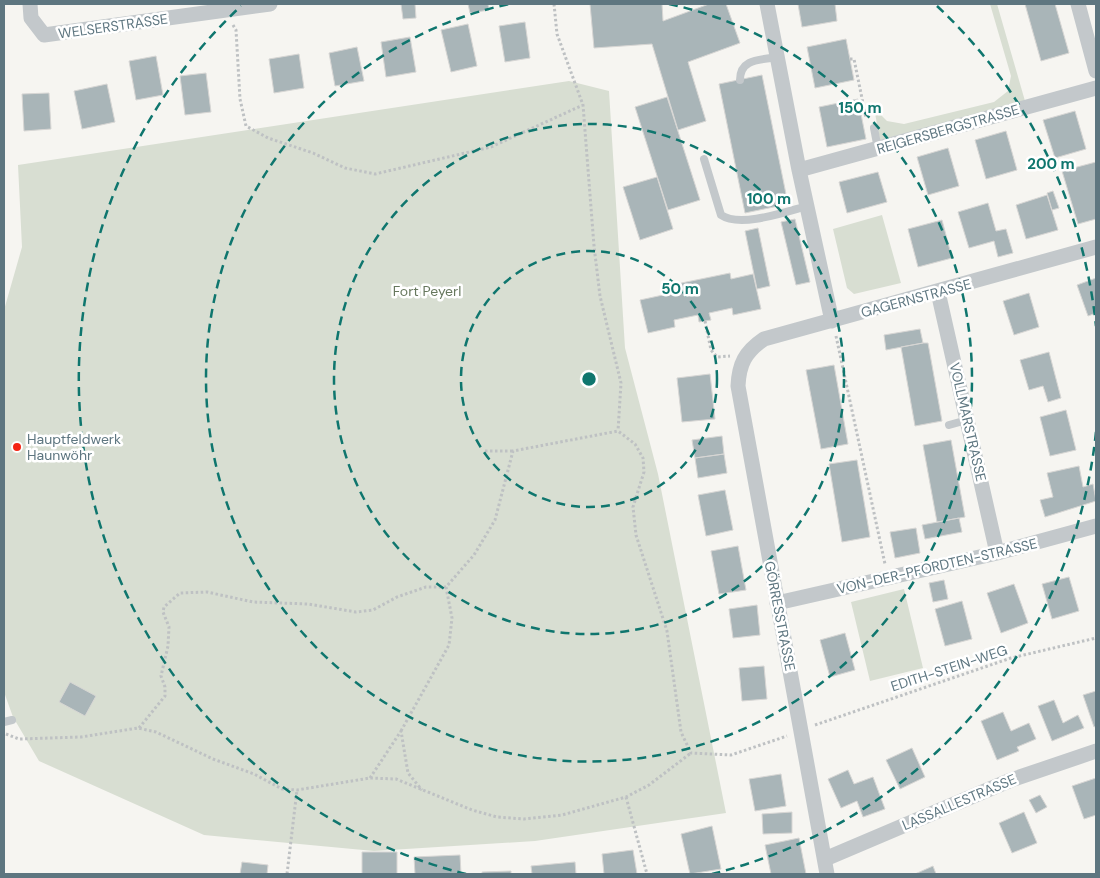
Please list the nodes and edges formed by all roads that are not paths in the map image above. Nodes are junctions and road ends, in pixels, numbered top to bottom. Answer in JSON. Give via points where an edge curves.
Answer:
{"nodes":[{"id":1,"x":30,"y":4,"type":"edge"},
{"id":2,"x":270,"y":4,"type":"edge"},
{"id":3,"x":767,"y":4,"type":"edge"},
{"id":4,"x":1078,"y":4,"type":"edge"},
{"id":5,"x":226,"y":7,"type":"edge"},
{"id":6,"x":778,"y":58,"type":"junction"},
{"id":7,"x":1096,"y":71,"type":"edge"},
{"id":8,"x":740,"y":80,"type":"dead end"},
{"id":9,"x":1096,"y":88,"type":"edge"},
{"id":10,"x":874,"y":128,"type":"dead end"},
{"id":11,"x":878,"y":149,"type":"junction"},
{"id":12,"x":704,"y":159,"type":"dead end"},
{"id":13,"x":799,"y":170,"type":"junction"},
{"id":14,"x":807,"y":206,"type":"junction"},
{"id":15,"x":1096,"y":247,"type":"edge"},
{"id":16,"x":938,"y":292,"type":"junction"},
{"id":17,"x":832,"y":320,"type":"junction"},
{"id":18,"x":738,"y":357,"type":"joint"},
{"id":19,"x":967,"y":420,"type":"junction"},
{"id":20,"x":949,"y":424,"type":"dead end"},
{"id":21,"x":1096,"y":526,"type":"edge"},
{"id":22,"x":997,"y":553,"type":"junction"},
{"id":23,"x":778,"y":603,"type":"junction"},
{"id":24,"x":12,"y":720,"type":"dead end"},
{"id":25,"x":4,"y":722,"type":"edge"},
{"id":26,"x":1096,"y":751,"type":"edge"},
{"id":27,"x":826,"y":867,"type":"edge"}],
"edges":[{"from":1,"to":5,"type":"street","name":"WELSERSTRASSE","via":[[31,18],[44,35]]},
{"from":2,"to":5,"type":"street","name":"WELSERSTRASSE"},
{"from":3,"to":6,"type":"street"},
{"from":4,"to":7,"type":"street"},
{"from":6,"to":8,"type":"lane","via":[[746,63]]},
{"from":6,"to":13,"type":"street"},
{"from":9,"to":11,"type":"street","name":"REIGERSBERGSTRASSE"},
{"from":10,"to":11,"type":"lane"},
{"from":11,"to":13,"type":"street","name":"REIGERSBERGSTRASSE"},
{"from":12,"to":14,"type":"lane","via":[[721,215],[728,220],[747,220]]},
{"from":13,"to":14,"type":"street"},
{"from":14,"to":17,"type":"street"},
{"from":15,"to":16,"type":"street","name":"GAGERNSTRASSE"},
{"from":16,"to":17,"type":"street","name":"GAGERNSTRASSE"},
{"from":16,"to":19,"type":"street","name":"VOLLMARSTRASSE"},
{"from":17,"to":18,"type":"street","name":"GAGERNSTRASSE","via":[[764,339]]},
{"from":18,"to":23,"type":"street","name":"GÖRRESSTRASSE","via":[[738,386]]},
{"from":19,"to":20,"type":"lane"},
{"from":19,"to":22,"type":"street","name":"VOLLMARSTRASSE"},
{"from":21,"to":22,"type":"street","name":"VON-DER-PFORDTEN-STRASSE"},
{"from":22,"to":23,"type":"street","name":"VON-DER-PFORDTEN-STRASSE"},
{"from":23,"to":27,"type":"street","name":"GÖRRESSTRASSE"},
{"from":24,"to":25,"type":"lane"},
{"from":26,"to":27,"type":"street","name":"LASSALLESTRASSE","via":[[1011,780]]}]}
